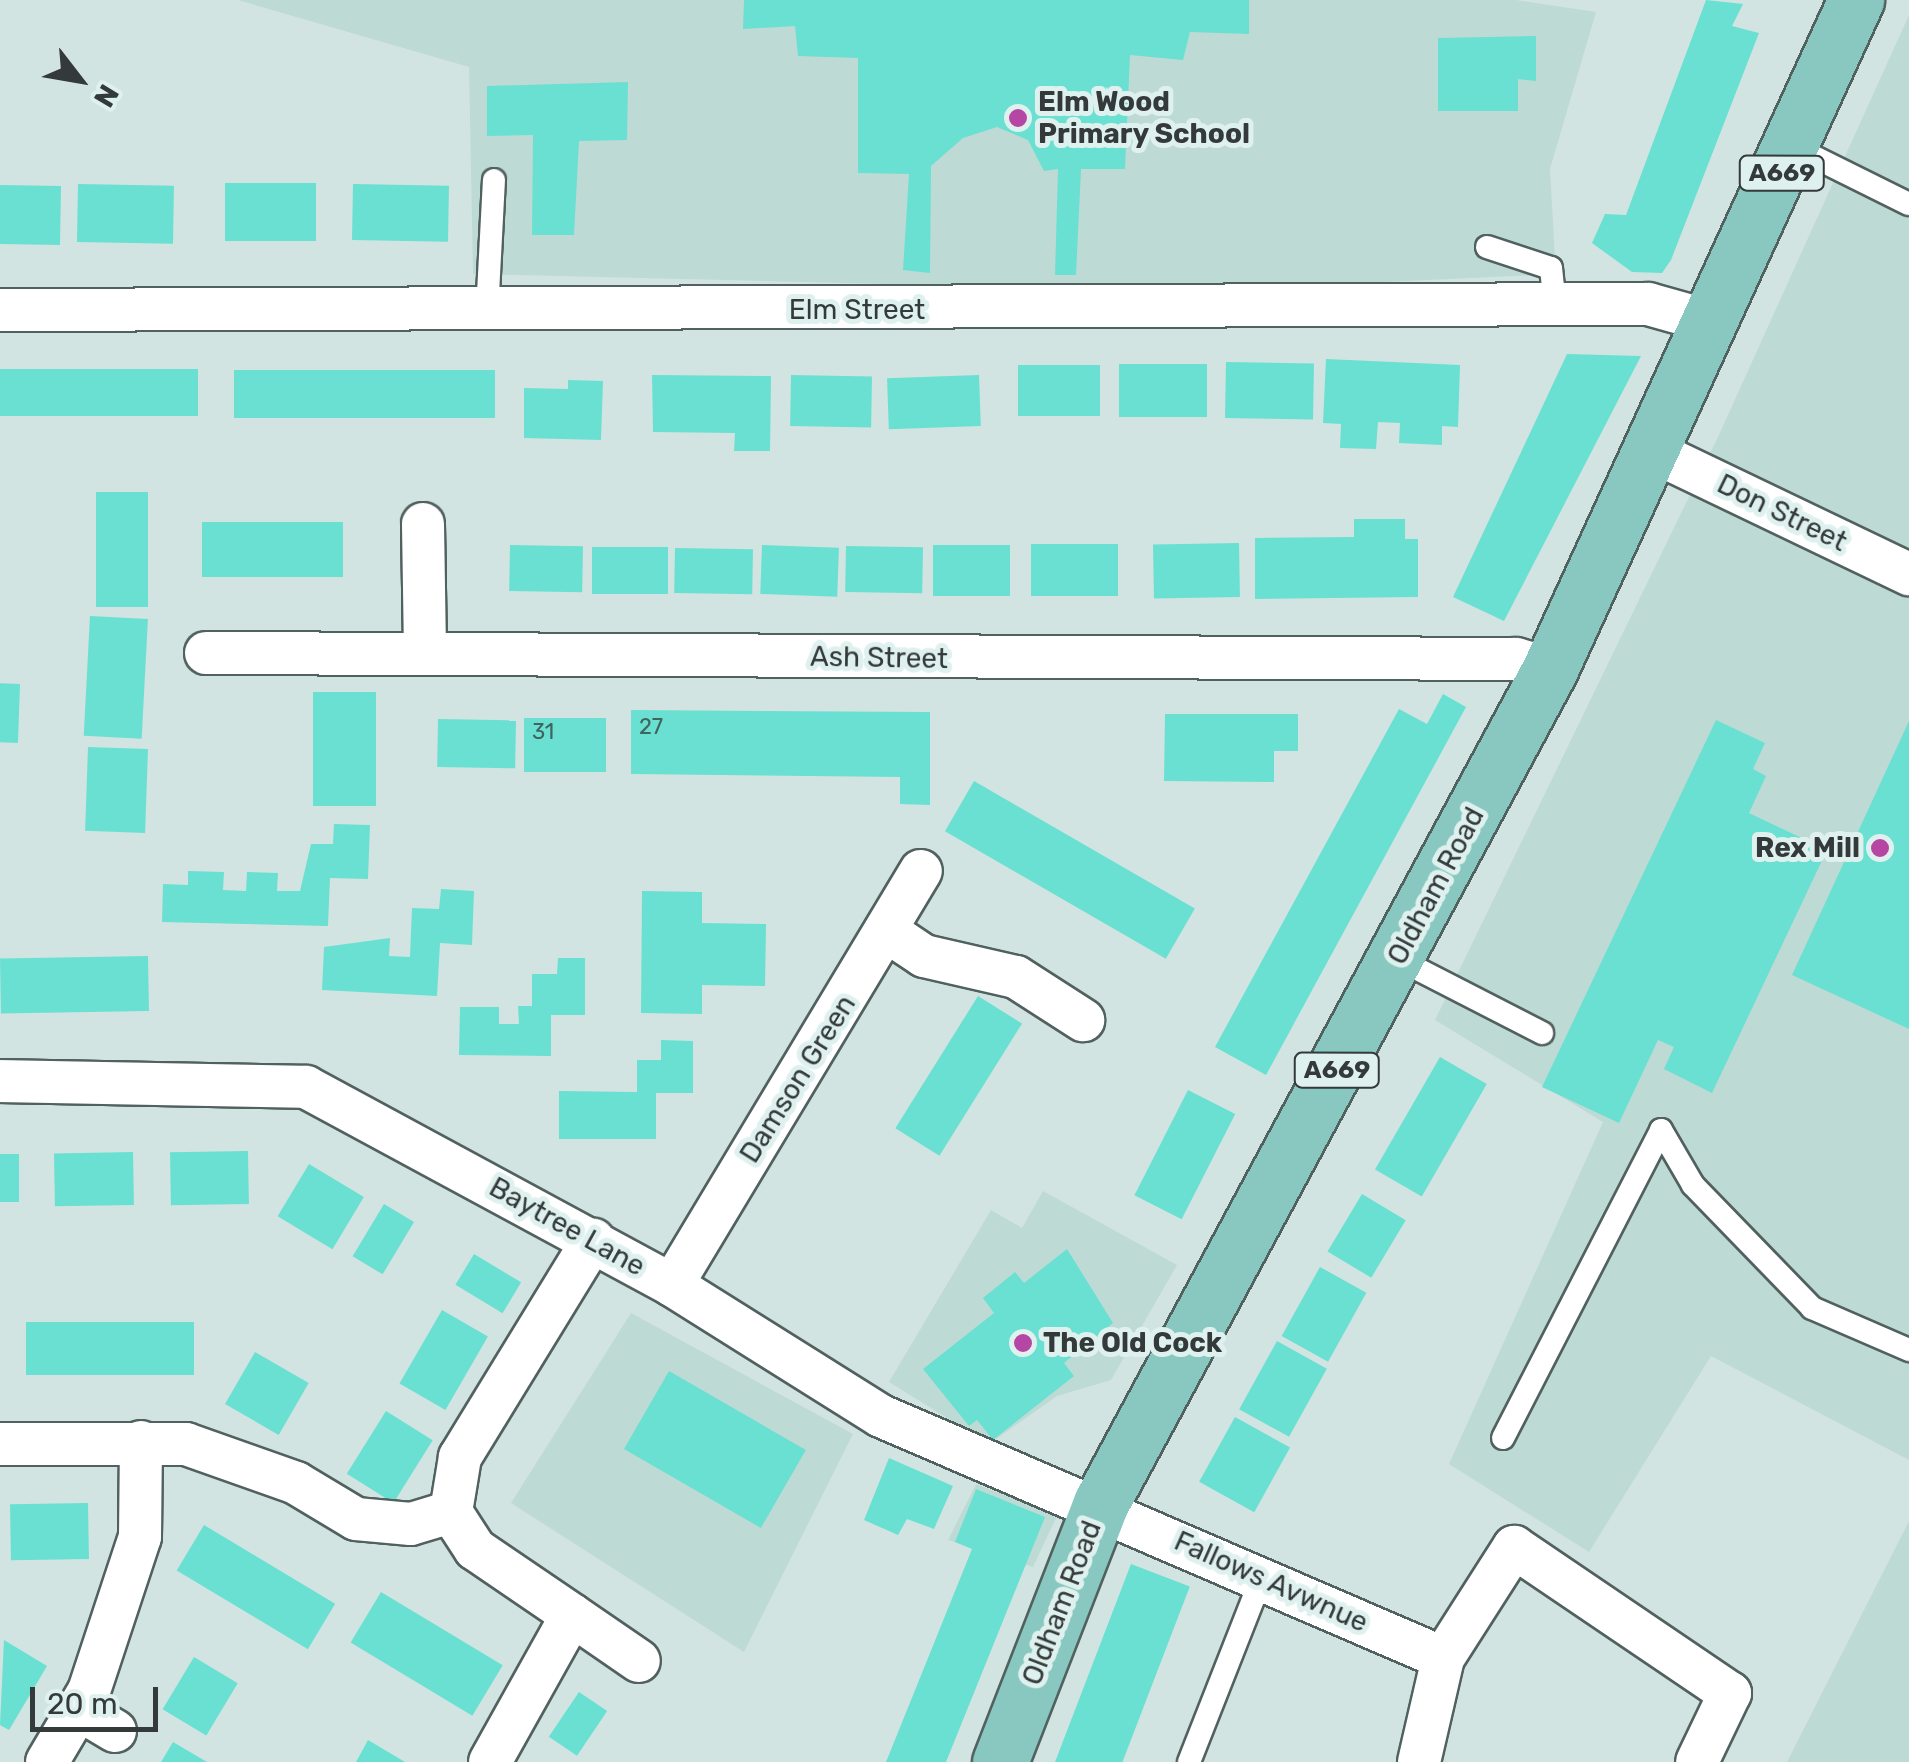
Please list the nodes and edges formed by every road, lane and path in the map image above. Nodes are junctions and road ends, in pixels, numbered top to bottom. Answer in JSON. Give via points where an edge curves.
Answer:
{"nodes":[{"id":1,"x":1856,"y":0,"type":"edge"},
{"id":2,"x":1794,"y":147,"type":"junction"},
{"id":3,"x":494,"y":180,"type":"dead end"},
{"id":4,"x":1909,"y":204,"type":"edge"},
{"id":5,"x":1487,"y":247,"type":"dead end"},
{"id":6,"x":1555,"y":304,"type":"junction"},
{"id":7,"x":0,"y":310,"type":"edge"},
{"id":8,"x":487,"y":312,"type":"junction"},
{"id":9,"x":1712,"y":322,"type":"junction"},
{"id":10,"x":1654,"y":452,"type":"junction"},
{"id":11,"x":423,"y":524,"type":"dead end"},
{"id":12,"x":1909,"y":574,"type":"edge"},
{"id":13,"x":426,"y":651,"type":"junction"},
{"id":14,"x":206,"y":653,"type":"dead end"},
{"id":15,"x":1550,"y":669,"type":"junction"},
{"id":16,"x":921,"y":871,"type":"dead end"},
{"id":17,"x":888,"y":932,"type":"junction"},
{"id":18,"x":1398,"y":959,"type":"junction"},
{"id":19,"x":1084,"y":1020,"type":"dead end"},
{"id":20,"x":1542,"y":1032,"type":"dead end"},
{"id":21,"x":0,"y":1081,"type":"edge"},
{"id":22,"x":593,"y":1240,"type":"junction"},
{"id":23,"x":672,"y":1285,"type":"junction"},
{"id":24,"x":1909,"y":1350,"type":"edge"},
{"id":25,"x":1503,"y":1438,"type":"dead end"},
{"id":26,"x":142,"y":1442,"type":"junction"},
{"id":27,"x":0,"y":1444,"type":"edge"},
{"id":28,"x":1100,"y":1503,"type":"junction"},
{"id":29,"x":452,"y":1512,"type":"junction"},
{"id":30,"x":1261,"y":1580,"type":"junction"},
{"id":31,"x":572,"y":1615,"type":"junction"},
{"id":32,"x":1443,"y":1658,"type":"junction"},
{"id":33,"x":640,"y":1661,"type":"dead end"},
{"id":34,"x":78,"y":1709,"type":"junction"},
{"id":35,"x":114,"y":1731,"type":"dead end"},
{"id":36,"x":47,"y":1762,"type":"edge"},
{"id":37,"x":490,"y":1762,"type":"edge"},
{"id":38,"x":1000,"y":1762,"type":"edge"},
{"id":39,"x":1189,"y":1762,"type":"edge"},
{"id":40,"x":1419,"y":1762,"type":"edge"},
{"id":41,"x":1697,"y":1762,"type":"edge"}],
"edges":[{"from":1,"to":2,"type":"main road","name":"Oldham Road","number":"A669"},
{"from":2,"to":4,"type":"lane"},
{"from":2,"to":9,"type":"main road","name":"Oldham Road","number":"A669"},
{"from":3,"to":8,"type":"lane"},
{"from":5,"to":6,"type":"lane","via":[[1550,268]]},
{"from":6,"to":8,"type":"street","name":"Elm Street"},
{"from":6,"to":9,"type":"street","name":"Elm Street","via":[[1666,306]]},
{"from":7,"to":8,"type":"street","name":"Elm Street"},
{"from":9,"to":10,"type":"main road","name":"Oldham Road","number":"A669"},
{"from":10,"to":12,"type":"street","name":"Don Street"},
{"from":10,"to":15,"type":"main road","name":"Oldham Road","number":"A669"},
{"from":11,"to":13,"type":"street"},
{"from":13,"to":14,"type":"street","name":"Ash Street"},
{"from":13,"to":15,"type":"street","name":"Ash Street","via":[[1516,659]]},
{"from":15,"to":18,"type":"main road","name":"Oldham Road","number":"A669"},
{"from":16,"to":17,"type":"street","name":"Damson Green"},
{"from":17,"to":19,"type":"street","via":[[924,956],[1016,977]]},
{"from":17,"to":23,"type":"street","name":"Damson Green"},
{"from":18,"to":20,"type":"lane"},
{"from":18,"to":28,"type":"main road","name":"Oldham Road","number":"A669"},
{"from":21,"to":22,"type":"street","name":"Baytree Lane","via":[[306,1087]]},
{"from":22,"to":23,"type":"street","name":"Baytree Lane"},
{"from":22,"to":29,"type":"street","via":[[460,1457]]},
{"from":23,"to":28,"type":"street","name":"Baytree Lane","via":[[881,1416]]},
{"from":24,"to":25,"type":"lane","via":[[1812,1308],[1692,1186],[1661,1130]]},
{"from":26,"to":27,"type":"street"},
{"from":26,"to":29,"type":"street","via":[[186,1444],[296,1483],[356,1519],[411,1524]]},
{"from":26,"to":34,"type":"street","via":[[140,1537]]},
{"from":28,"to":30,"type":"street","name":"Fallows Avwnue"},
{"from":28,"to":38,"type":"main road","name":"Oldham Road","number":"A669"},
{"from":29,"to":31,"type":"street","via":[[476,1550]]},
{"from":30,"to":32,"type":"street","name":"Fallows Avwnue"},
{"from":30,"to":39,"type":"lane"},
{"from":31,"to":33,"type":"street"},
{"from":31,"to":37,"type":"street"},
{"from":32,"to":40,"type":"street"},
{"from":32,"to":41,"type":"street","via":[[1514,1547],[1730,1692]]},
{"from":34,"to":35,"type":"street"},
{"from":34,"to":36,"type":"street"}]}
